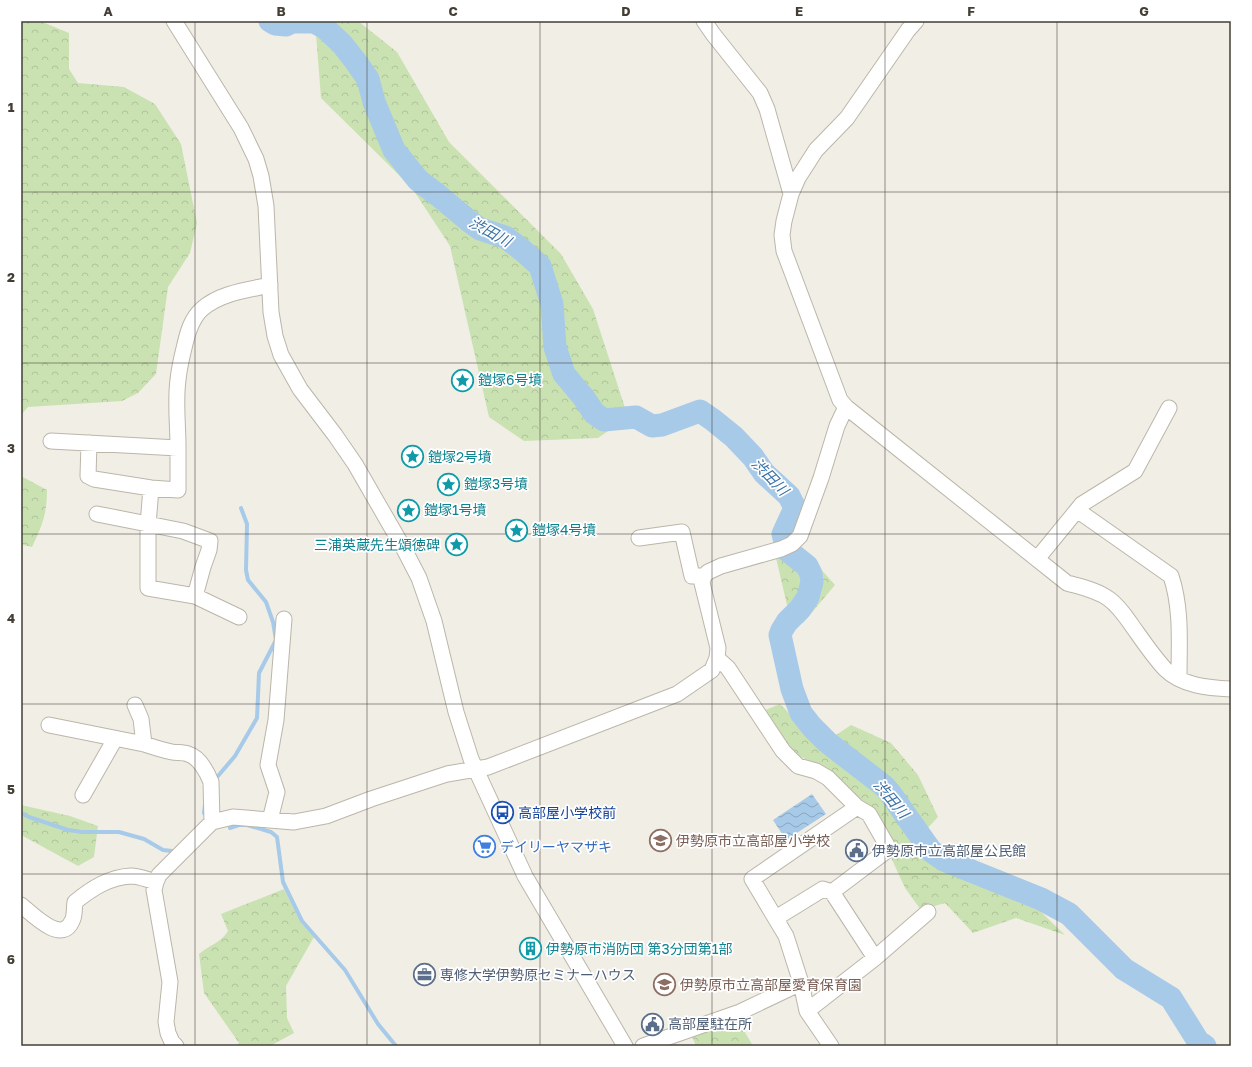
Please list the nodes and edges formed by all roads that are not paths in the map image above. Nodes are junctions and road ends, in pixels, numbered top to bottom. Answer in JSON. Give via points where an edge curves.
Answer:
{"nodes":[{"id":1,"x":174,"y":21,"type":"edge"},
{"id":2,"x":704,"y":21,"type":"edge"},
{"id":3,"x":916,"y":21,"type":"edge"},
{"id":4,"x":791,"y":194,"type":"junction"},
{"id":5,"x":270,"y":285,"type":"junction"},
{"id":6,"x":846,"y":407,"type":"junction"},
{"id":7,"x":1169,"y":408,"type":"dead end"},
{"id":8,"x":51,"y":442,"type":"dead end"},
{"id":9,"x":90,"y":443,"type":"junction"},
{"id":10,"x":178,"y":448,"type":"junction"},
{"id":11,"x":150,"y":488,"type":"junction"},
{"id":12,"x":1077,"y":510,"type":"junction"},
{"id":13,"x":97,"y":514,"type":"dead end"},
{"id":14,"x":148,"y":525,"type":"junction"},
{"id":15,"x":640,"y":538,"type":"dead end"},
{"id":16,"x":1037,"y":559,"type":"junction"},
{"id":17,"x":704,"y":576,"type":"junction"},
{"id":18,"x":195,"y":596,"type":"junction"},
{"id":19,"x":239,"y":617,"type":"dead end"},
{"id":20,"x":284,"y":619,"type":"dead end"},
{"id":21,"x":717,"y":658,"type":"junction"},
{"id":22,"x":1179,"y":678,"type":"junction"},
{"id":23,"x":1231,"y":689,"type":"edge"},
{"id":24,"x":135,"y":705,"type":"dead end"},
{"id":25,"x":49,"y":726,"type":"dead end"},
{"id":26,"x":115,"y":740,"type":"junction"},
{"id":27,"x":144,"y":744,"type":"junction"},
{"id":28,"x":476,"y":770,"type":"junction"},
{"id":29,"x":83,"y":795,"type":"dead end"},
{"id":30,"x":857,"y":807,"type":"junction"},
{"id":31,"x":270,"y":820,"type":"junction"},
{"id":32,"x":212,"y":822,"type":"junction"},
{"id":33,"x":156,"y":882,"type":"junction"},
{"id":34,"x":832,"y":892,"type":"junction"},
{"id":35,"x":21,"y":905,"type":"edge"},
{"id":36,"x":928,"y":912,"type":"dead end"},
{"id":37,"x":776,"y":918,"type":"junction"},
{"id":38,"x":875,"y":958,"type":"junction"},
{"id":39,"x":801,"y":983,"type":"junction"},
{"id":40,"x":807,"y":1011,"type":"junction"},
{"id":41,"x":176,"y":1046,"type":"edge"},
{"id":42,"x":625,"y":1046,"type":"edge"},
{"id":43,"x":643,"y":1046,"type":"edge"},
{"id":44,"x":831,"y":1046,"type":"edge"}],
"edges":[{"from":1,"to":5,"type":"street","via":[[241,128],[256,159],[266,206]]},
{"from":2,"to":4,"type":"street","via":[[760,93]]},
{"from":3,"to":4,"type":"street","via":[[847,118],[816,150]]},
{"from":4,"to":6,"type":"street","via":[[782,228],[784,251],[840,400]]},
{"from":5,"to":10,"type":"street","via":[[222,297],[195,316],[188,332],[178,380]]},
{"from":5,"to":28,"type":"street","via":[[272,325],[283,359],[300,389],[355,464],[419,578],[434,621],[456,712]]},
{"from":6,"to":16,"type":"street"},
{"from":6,"to":17,"type":"street","via":[[837,426],[800,536],[786,546],[721,566]]},
{"from":7,"to":12,"type":"street","via":[[1135,471],[1082,504]]},
{"from":8,"to":9,"type":"street"},
{"from":9,"to":10,"type":"street"},
{"from":9,"to":11,"type":"street","via":[[88,476]]},
{"from":10,"to":11,"type":"street","via":[[178,490]]},
{"from":11,"to":14,"type":"street"},
{"from":12,"to":16,"type":"street"},
{"from":12,"to":22,"type":"street","via":[[1171,576],[1176,590],[1178,611]]},
{"from":13,"to":14,"type":"street"},
{"from":14,"to":18,"type":"street","via":[[148,588]]},
{"from":14,"to":18,"type":"street","via":[[183,531],[210,541]]},
{"from":15,"to":17,"type":"street","via":[[656,530],[682,532],[692,576]]},
{"from":16,"to":22,"type":"street","via":[[1067,583],[1097,592],[1110,600],[1121,610],[1166,670]]},
{"from":17,"to":21,"type":"street","via":[[702,583],[718,648]]},
{"from":18,"to":19,"type":"street"},
{"from":20,"to":31,"type":"street","via":[[276,720],[268,765],[277,792]]},
{"from":21,"to":28,"type":"street","via":[[712,670],[677,694]]},
{"from":21,"to":30,"type":"street","via":[[728,668],[783,751],[798,766],[816,771],[828,778]]},
{"from":22,"to":23,"type":"street","via":[[1204,687]]},
{"from":24,"to":27,"type":"street","via":[[141,719]]},
{"from":25,"to":26,"type":"street"},
{"from":26,"to":27,"type":"street"},
{"from":26,"to":29,"type":"street"},
{"from":27,"to":32,"type":"street","via":[[186,753],[199,762],[211,782]]},
{"from":28,"to":31,"type":"street","via":[[453,772],[432,778],[326,816],[294,822]]},
{"from":28,"to":42,"type":"street","via":[[525,876]]},
{"from":30,"to":34,"type":"street","via":[[869,814],[889,849]]},
{"from":30,"to":37,"type":"street","via":[[752,880]]},
{"from":31,"to":32,"type":"street","via":[[233,817]]},
{"from":32,"to":33,"type":"street"},
{"from":33,"to":35,"type":"street","via":[[132,876],[110,880],[89,890],[75,902],[72,921],[65,929],[59,931],[52,929]]},
{"from":33,"to":41,"type":"street","via":[[154,890],[170,982],[166,1022],[168,1033]]},
{"from":34,"to":37,"type":"street","via":[[823,890]]},
{"from":34,"to":38,"type":"street"},
{"from":36,"to":38,"type":"street"},
{"from":37,"to":39,"type":"street","via":[[786,936]]},
{"from":38,"to":40,"type":"street"},
{"from":39,"to":40,"type":"street"},
{"from":39,"to":43,"type":"street","via":[[740,1012]]},
{"from":40,"to":44,"type":"street"}]}
